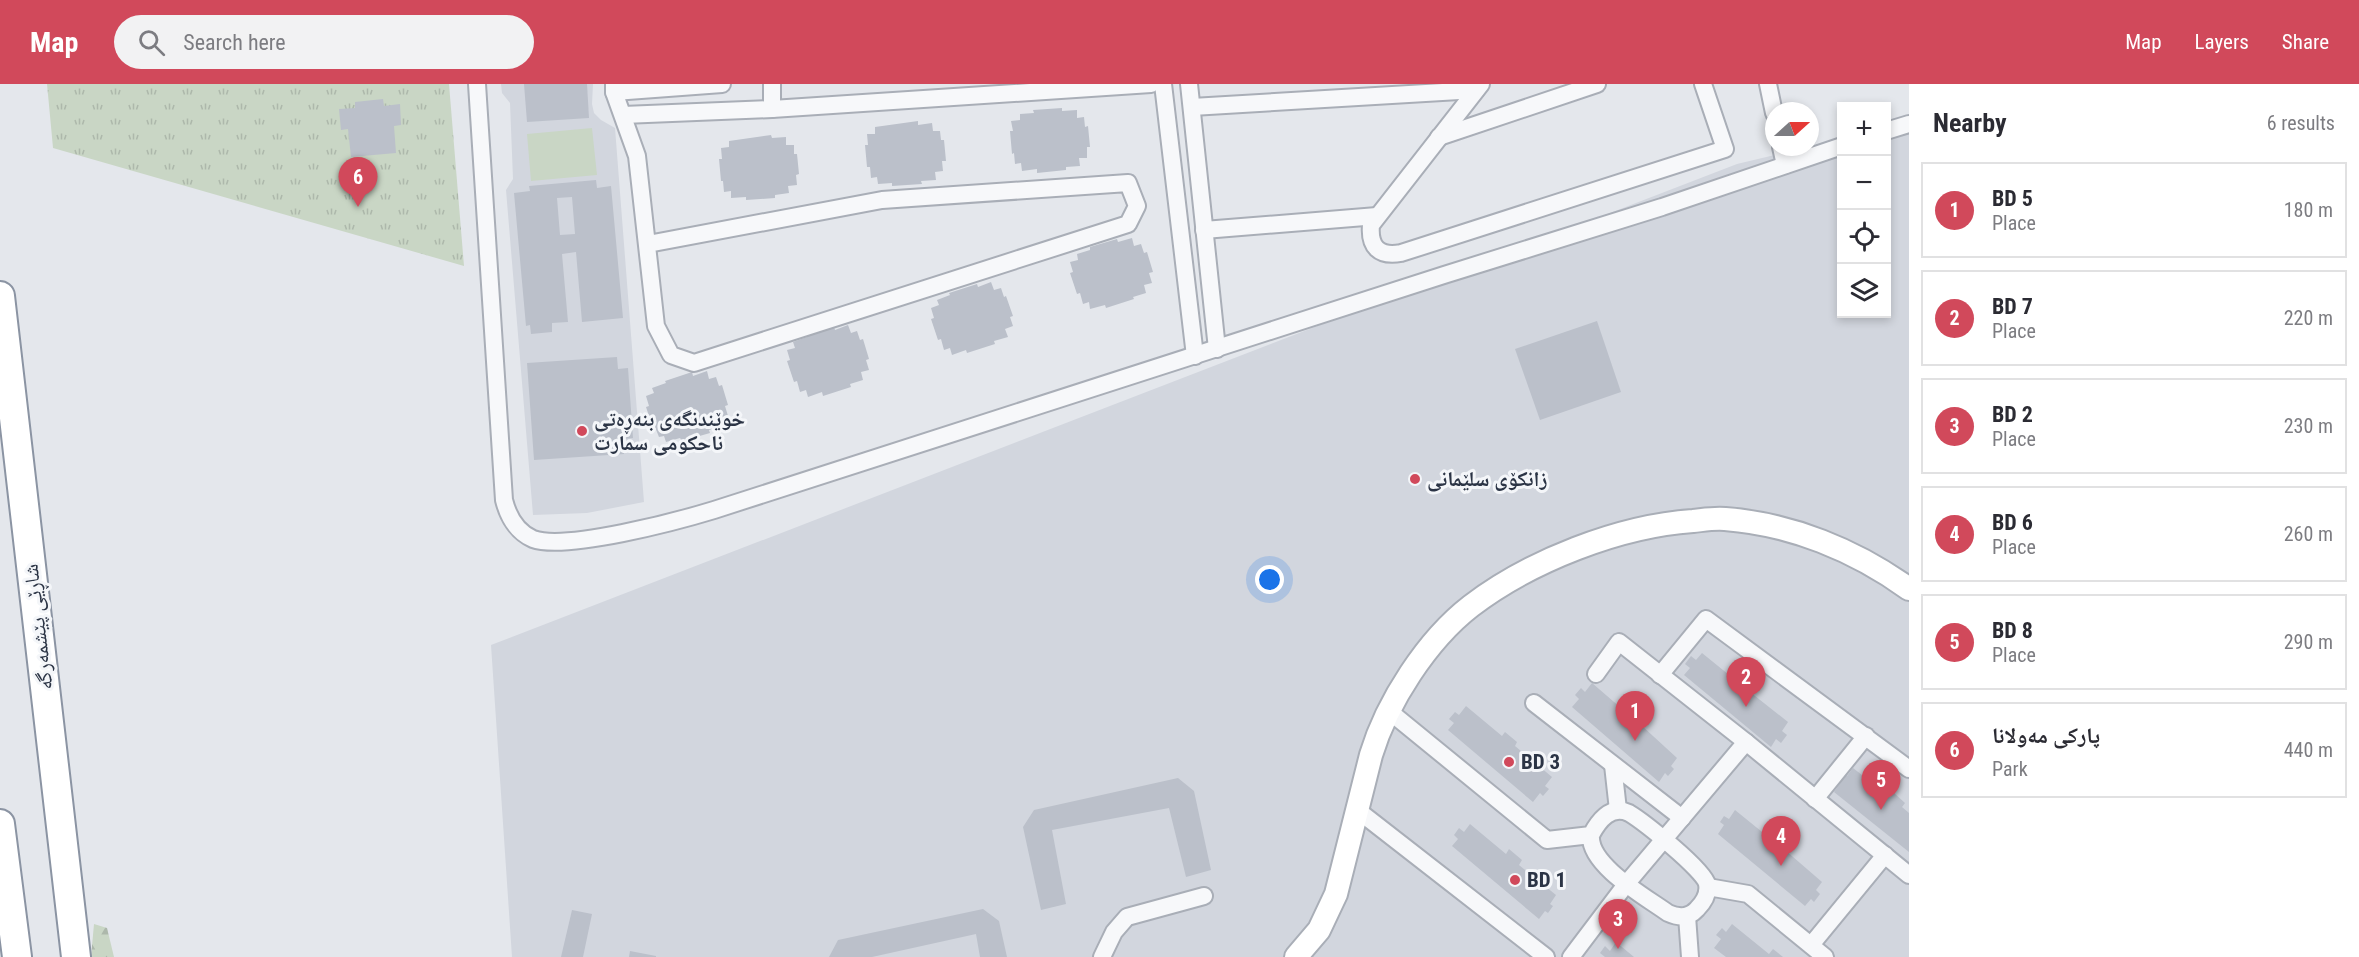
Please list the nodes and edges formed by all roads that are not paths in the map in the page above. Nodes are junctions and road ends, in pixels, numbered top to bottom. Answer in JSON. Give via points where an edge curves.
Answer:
{"nodes":[{"id":1,"x":477,"y":84,"type":"edge"},
{"id":2,"x":723,"y":84,"type":"edge"},
{"id":3,"x":772,"y":84,"type":"edge"},
{"id":4,"x":1151,"y":84,"type":"edge"},
{"id":5,"x":1163,"y":84,"type":"edge"},
{"id":6,"x":1189,"y":84,"type":"edge"},
{"id":7,"x":1597,"y":84,"type":"edge"},
{"id":8,"x":1703,"y":84,"type":"edge"},
{"id":9,"x":1768,"y":84,"type":"edge"},
{"id":10,"x":1479,"y":87,"type":"edge"},
{"id":11,"x":614,"y":88,"type":"edge"},
{"id":12,"x":1772,"y":102,"type":"edge"},
{"id":13,"x":1192,"y":107,"type":"junction"},
{"id":14,"x":772,"y":109,"type":"junction"},
{"id":15,"x":623,"y":115,"type":"junction"},
{"id":16,"x":1909,"y":124,"type":"edge"},
{"id":17,"x":1891,"y":130,"type":"edge"},
{"id":18,"x":1439,"y":137,"type":"junction"},
{"id":19,"x":1837,"y":148,"type":"edge"},
{"id":20,"x":1783,"y":156,"type":"edge"},
{"id":21,"x":1785,"y":165,"type":"junction"},
{"id":22,"x":1377,"y":216,"type":"junction"},
{"id":23,"x":1204,"y":230,"type":"junction"},
{"id":24,"x":648,"y":244,"type":"junction"},
{"id":25,"x":1210,"y":288,"type":"junction"},
{"id":26,"x":1187,"y":291,"type":"junction"},
{"id":27,"x":0,"y":296,"type":"edge"},
{"id":28,"x":1217,"y":349,"type":"junction"},
{"id":29,"x":1194,"y":356,"type":"junction"},
{"id":30,"x":1909,"y":589,"type":"edge"},
{"id":31,"x":1596,"y":674,"type":"dead end"},
{"id":32,"x":1660,"y":675,"type":"junction"},
{"id":33,"x":1534,"y":703,"type":"dead end"},
{"id":34,"x":1389,"y":711,"type":"junction"},
{"id":35,"x":1866,"y":736,"type":"junction"},
{"id":36,"x":1746,"y":742,"type":"junction"},
{"id":37,"x":1613,"y":765,"type":"junction"},
{"id":38,"x":1909,"y":769,"type":"edge"},
{"id":39,"x":1815,"y":799,"type":"junction"},
{"id":40,"x":1356,"y":809,"type":"junction"},
{"id":41,"x":1617,"y":810,"type":"junction"},
{"id":42,"x":1682,"y":818,"type":"junction"},
{"id":43,"x":0,"y":824,"type":"edge"},
{"id":44,"x":1591,"y":835,"type":"junction"},
{"id":45,"x":1664,"y":841,"type":"junction"},
{"id":46,"x":1884,"y":855,"type":"junction"},
{"id":47,"x":1909,"y":875,"type":"edge"},
{"id":48,"x":1627,"y":883,"type":"junction"},
{"id":49,"x":1708,"y":887,"type":"junction"},
{"id":50,"x":1204,"y":896,"type":"dead end"},
{"id":51,"x":1687,"y":916,"type":"junction"},
{"id":52,"x":1811,"y":945,"type":"junction"},
{"id":53,"x":17,"y":957,"type":"edge"},
{"id":54,"x":76,"y":957,"type":"edge"},
{"id":55,"x":1102,"y":957,"type":"edge"},
{"id":56,"x":1296,"y":957,"type":"edge"},
{"id":57,"x":1546,"y":957,"type":"edge"},
{"id":58,"x":1571,"y":957,"type":"edge"},
{"id":59,"x":1690,"y":957,"type":"edge"},
{"id":60,"x":1826,"y":957,"type":"edge"}],
"edges":[{"from":1,"to":29,"type":"street","via":[[504,500],[514,524],[535,539],[570,541],[678,520]]},
{"from":2,"to":11,"type":"street"},
{"from":3,"to":14,"type":"street"},
{"from":4,"to":14,"type":"street"},
{"from":5,"to":26,"type":"street"},
{"from":6,"to":13,"type":"street"},
{"from":7,"to":18,"type":"street"},
{"from":8,"to":22,"type":"street","via":[[1725,149],[1391,255],[1381,252],[1370,235]]},
{"from":9,"to":12,"type":"street"},
{"from":10,"to":13,"type":"street"},
{"from":10,"to":18,"type":"street"},
{"from":11,"to":15,"type":"street"},
{"from":13,"to":23,"type":"street"},
{"from":14,"to":15,"type":"street"},
{"from":15,"to":24,"type":"street","via":[[637,156]]},
{"from":16,"to":17,"type":"street"},
{"from":18,"to":22,"type":"street"},
{"from":19,"to":21,"type":"street"},
{"from":20,"to":21,"type":"street"},
{"from":21,"to":28,"type":"street"},
{"from":22,"to":23,"type":"street"},
{"from":23,"to":25,"type":"street"},
{"from":24,"to":24,"type":"street","via":[[656,326],[671,355],[694,363],[1128,224],[1137,206],[1128,183],[882,200]]},
{"from":25,"to":26,"type":"street"},
{"from":25,"to":28,"type":"street"},
{"from":26,"to":29,"type":"street"},
{"from":27,"to":54,"type":"highway","name":"شاڕێی پێشمەرگە"},
{"from":28,"to":29,"type":"street"},
{"from":30,"to":34,"type":"street","via":[[1863,559],[1784,529],[1723,519],[1652,526],[1558,556],[1471,606],[1426,652]]},
{"from":31,"to":32,"type":"street","via":[[1619,642]]},
{"from":32,"to":35,"type":"street","via":[[1706,619]]},
{"from":32,"to":36,"type":"street"},
{"from":33,"to":37,"type":"street"},
{"from":34,"to":40,"type":"street","via":[[1377,735]]},
{"from":34,"to":44,"type":"street","via":[[1547,840]]},
{"from":35,"to":38,"type":"street"},
{"from":35,"to":39,"type":"street"},
{"from":36,"to":39,"type":"street"},
{"from":36,"to":42,"type":"street"},
{"from":37,"to":41,"type":"street"},
{"from":37,"to":42,"type":"street"},
{"from":39,"to":46,"type":"street"},
{"from":40,"to":56,"type":"street","via":[[1336,894],[1319,930]]},
{"from":40,"to":57,"type":"street"},
{"from":41,"to":44,"type":"street","via":[[1604,816]]},
{"from":41,"to":45,"type":"street","via":[[1636,817]]},
{"from":42,"to":45,"type":"street"},
{"from":43,"to":53,"type":"highway"},
{"from":44,"to":48,"type":"street","via":[[1596,856]]},
{"from":45,"to":48,"type":"street"},
{"from":45,"to":49,"type":"street","via":[[1701,872]]},
{"from":46,"to":47,"type":"street"},
{"from":46,"to":52,"type":"street"},
{"from":48,"to":51,"type":"street","via":[[1668,913]]},
{"from":48,"to":58,"type":"street"},
{"from":49,"to":51,"type":"street","via":[[1706,898]]},
{"from":49,"to":52,"type":"street","via":[[1748,894]]},
{"from":50,"to":55,"type":"street","via":[[1127,917],[1114,932]]},
{"from":51,"to":59,"type":"street"},
{"from":52,"to":60,"type":"street"}]}
